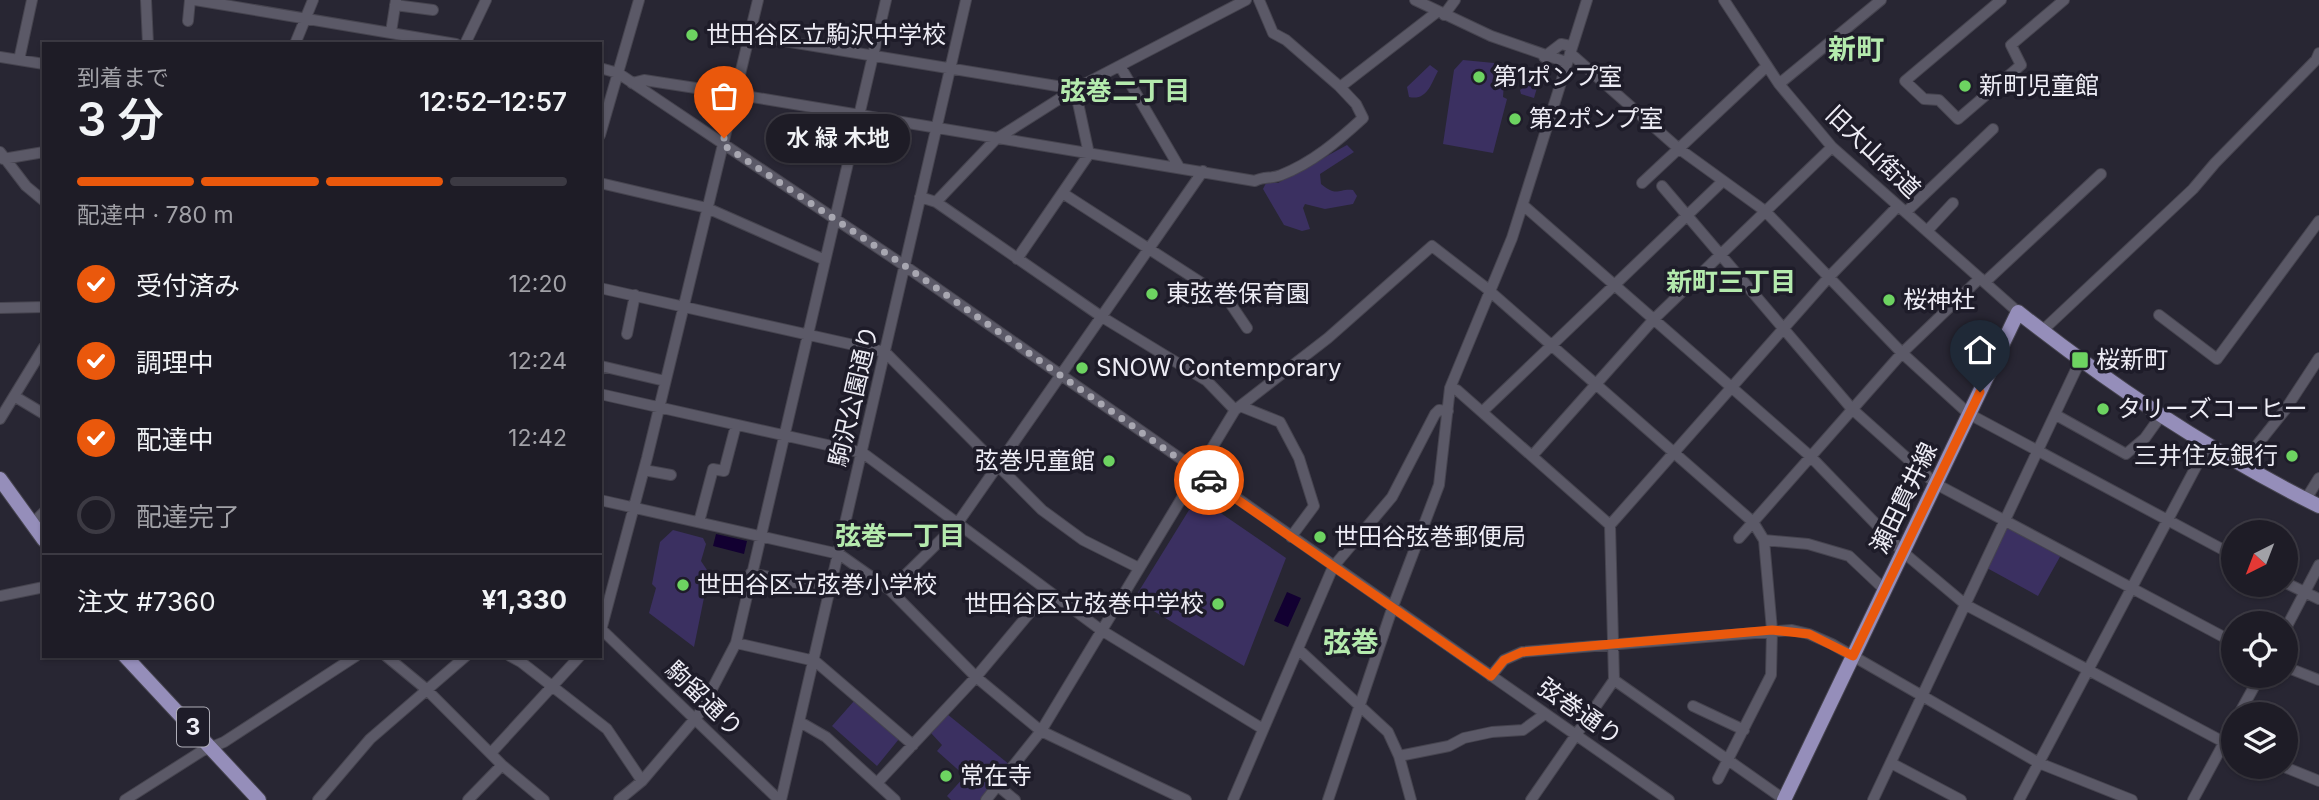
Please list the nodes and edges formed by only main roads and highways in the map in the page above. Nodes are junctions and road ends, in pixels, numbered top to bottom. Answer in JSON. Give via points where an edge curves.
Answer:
{"nodes":[{"id":1,"x":0,"y":480,"type":"edge"},
{"id":2,"x":2312,"y":503,"type":"edge"},
{"id":3,"x":42,"y":537,"type":"edge"},
{"id":4,"x":131,"y":658,"type":"edge"},
{"id":5,"x":259,"y":800,"type":"edge"},
{"id":6,"x":1785,"y":800,"type":"edge"}],
"edges":[{"from":1,"to":3,"type":"main road"},
{"from":2,"to":6,"type":"main road","name":"瀬田貫井線","via":[[2160,417],[2018,312]]},
{"from":4,"to":5,"type":"main road","number":"3"}]}
